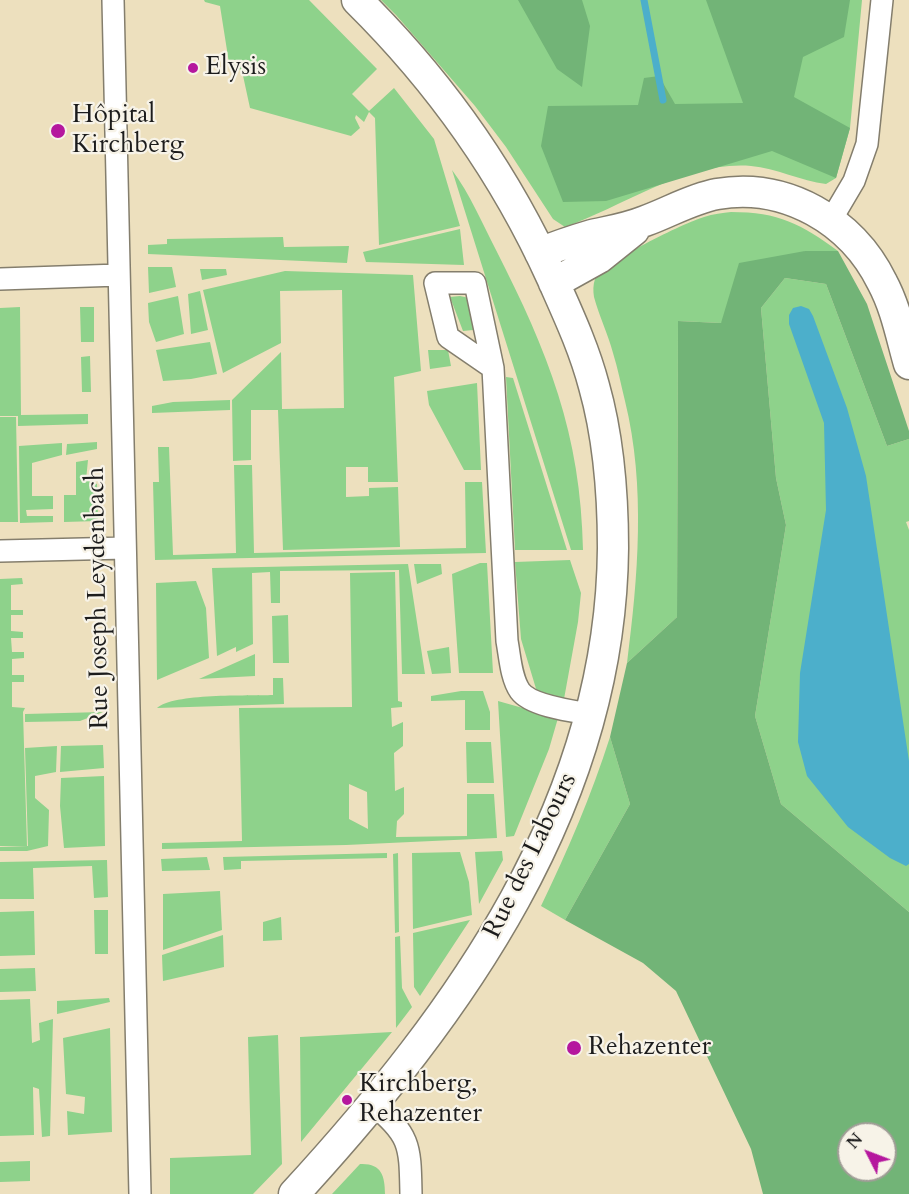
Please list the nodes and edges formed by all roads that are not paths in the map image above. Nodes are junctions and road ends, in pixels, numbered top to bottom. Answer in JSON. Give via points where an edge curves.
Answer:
{"nodes":[{"id":1,"x":113,"y":0,"type":"edge"},
{"id":2,"x":357,"y":0,"type":"edge"},
{"id":3,"x":882,"y":0,"type":"edge"},
{"id":4,"x":831,"y":220,"type":"junction"},
{"id":5,"x":644,"y":222,"type":"junction"},
{"id":6,"x":540,"y":252,"type":"junction"},
{"id":7,"x":119,"y":275,"type":"junction"},
{"id":8,"x":0,"y":279,"type":"edge"},
{"id":9,"x":554,"y":283,"type":"junction"},
{"id":10,"x":909,"y":364,"type":"edge"},
{"id":11,"x":493,"y":368,"type":"dead end"},
{"id":12,"x":125,"y":548,"type":"junction"},
{"id":13,"x":0,"y":551,"type":"edge"},
{"id":14,"x":590,"y":714,"type":"junction"},
{"id":15,"x":372,"y":1104,"type":"junction"},
{"id":16,"x":140,"y":1194,"type":"edge"},
{"id":17,"x":294,"y":1194,"type":"edge"},
{"id":18,"x":411,"y":1194,"type":"edge"}],
"edges":[{"from":1,"to":7,"type":"street","name":"Rue Joseph Leydenbach"},
{"from":2,"to":6,"type":"main road","name":"Rue des Labours","via":[[410,54],[465,124]]},
{"from":3,"to":4,"type":"street","via":[[867,144],[854,181]]},
{"from":4,"to":5,"type":"main road","via":[[777,196],[748,192],[689,201]]},
{"from":4,"to":10,"type":"main road","via":[[852,238],[882,282],[894,308]]},
{"from":5,"to":6,"type":"main road"},
{"from":5,"to":9,"type":"main road","via":[[599,258]]},
{"from":6,"to":9,"type":"main road","name":"Rue des Labours"},
{"from":7,"to":8,"type":"street"},
{"from":7,"to":12,"type":"street","name":"Rue Joseph Leydenbach"},
{"from":9,"to":14,"type":"main road","name":"Rue des Labours","via":[[582,346],[595,389],[611,477],[610,617]]},
{"from":11,"to":14,"type":"street","via":[[507,641],[514,677],[521,692],[538,703]]},
{"from":12,"to":13,"type":"street"},
{"from":12,"to":16,"type":"street","name":"Rue Joseph Leydenbach"},
{"from":14,"to":15,"type":"main road","name":"Rue des Labours","via":[[573,772],[517,896],[439,1021]]},
{"from":15,"to":17,"type":"main road","name":"Rue des Labours"},
{"from":15,"to":18,"type":"street","via":[[393,1120],[406,1138]]}]}
